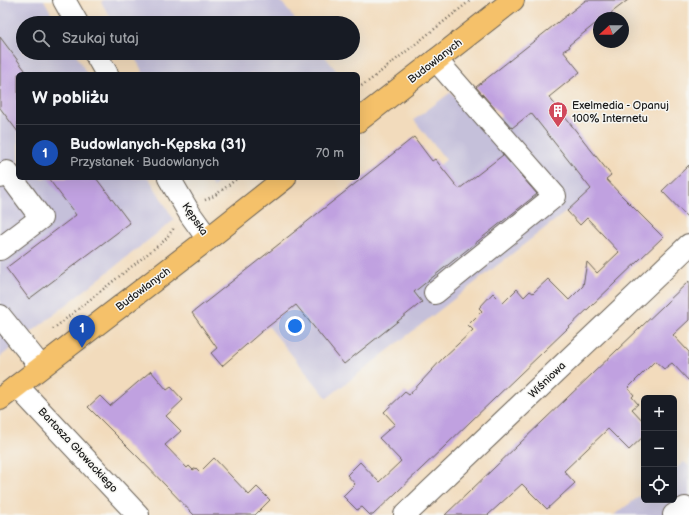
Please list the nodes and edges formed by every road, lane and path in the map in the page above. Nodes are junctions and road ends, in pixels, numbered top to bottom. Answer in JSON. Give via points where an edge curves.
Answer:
{"nodes":[{"id":1,"x":470,"y":0,"type":"edge"},
{"id":2,"x":513,"y":0,"type":"edge"},
{"id":3,"x":99,"y":60,"type":"edge"},
{"id":4,"x":436,"y":60,"type":"junction"},
{"id":5,"x":107,"y":72,"type":"edge"},
{"id":6,"x":360,"y":87,"type":"edge"},
{"id":7,"x":360,"y":119,"type":"edge"},
{"id":8,"x":0,"y":177,"type":"edge"},
{"id":9,"x":170,"y":180,"type":"edge"},
{"id":10,"x":235,"y":180,"type":"edge"},
{"id":11,"x":282,"y":180,"type":"edge"},
{"id":12,"x":203,"y":201,"type":"dead end"},
{"id":13,"x":172,"y":221,"type":"dead end"},
{"id":14,"x":208,"y":239,"type":"junction"},
{"id":15,"x":689,"y":245,"type":"edge"},
{"id":16,"x":0,"y":249,"type":"edge"},
{"id":17,"x":435,"y":292,"type":"dead end"},
{"id":18,"x":0,"y":316,"type":"edge"},
{"id":19,"x":27,"y":350,"type":"junction"},
{"id":20,"x":41,"y":367,"type":"junction"},
{"id":21,"x":17,"y":386,"type":"junction"},
{"id":22,"x":0,"y":399,"type":"edge"},
{"id":23,"x":138,"y":515,"type":"edge"},
{"id":24,"x":405,"y":515,"type":"edge"}],
"edges":[{"from":1,"to":6,"type":"path"},
{"from":2,"to":4,"type":"main road","name":"Budowlanych"},
{"from":3,"to":5,"type":"street"},
{"from":4,"to":7,"type":"main road","name":"Budowlanych"},
{"from":4,"to":17,"type":"street","via":[[555,196]]},
{"from":8,"to":16,"type":"street","via":[[7,172],[41,218]]},
{"from":9,"to":14,"type":"street","name":"Kępska"},
{"from":10,"to":12,"type":"path"},
{"from":11,"to":14,"type":"main road","name":"Budowlanych"},
{"from":13,"to":19,"type":"path","via":[[173,229],[166,240]]},
{"from":14,"to":20,"type":"main road","name":"Budowlanych"},
{"from":15,"to":24,"type":"street","name":"Wiśniowa"},
{"from":18,"to":19,"type":"street"},
{"from":19,"to":20,"type":"street"},
{"from":20,"to":21,"type":"main road","name":"Budowlanych"},
{"from":21,"to":22,"type":"main road","name":"Budowlanych"},
{"from":21,"to":23,"type":"street","name":"Bartosza Głowackiego"}]}
